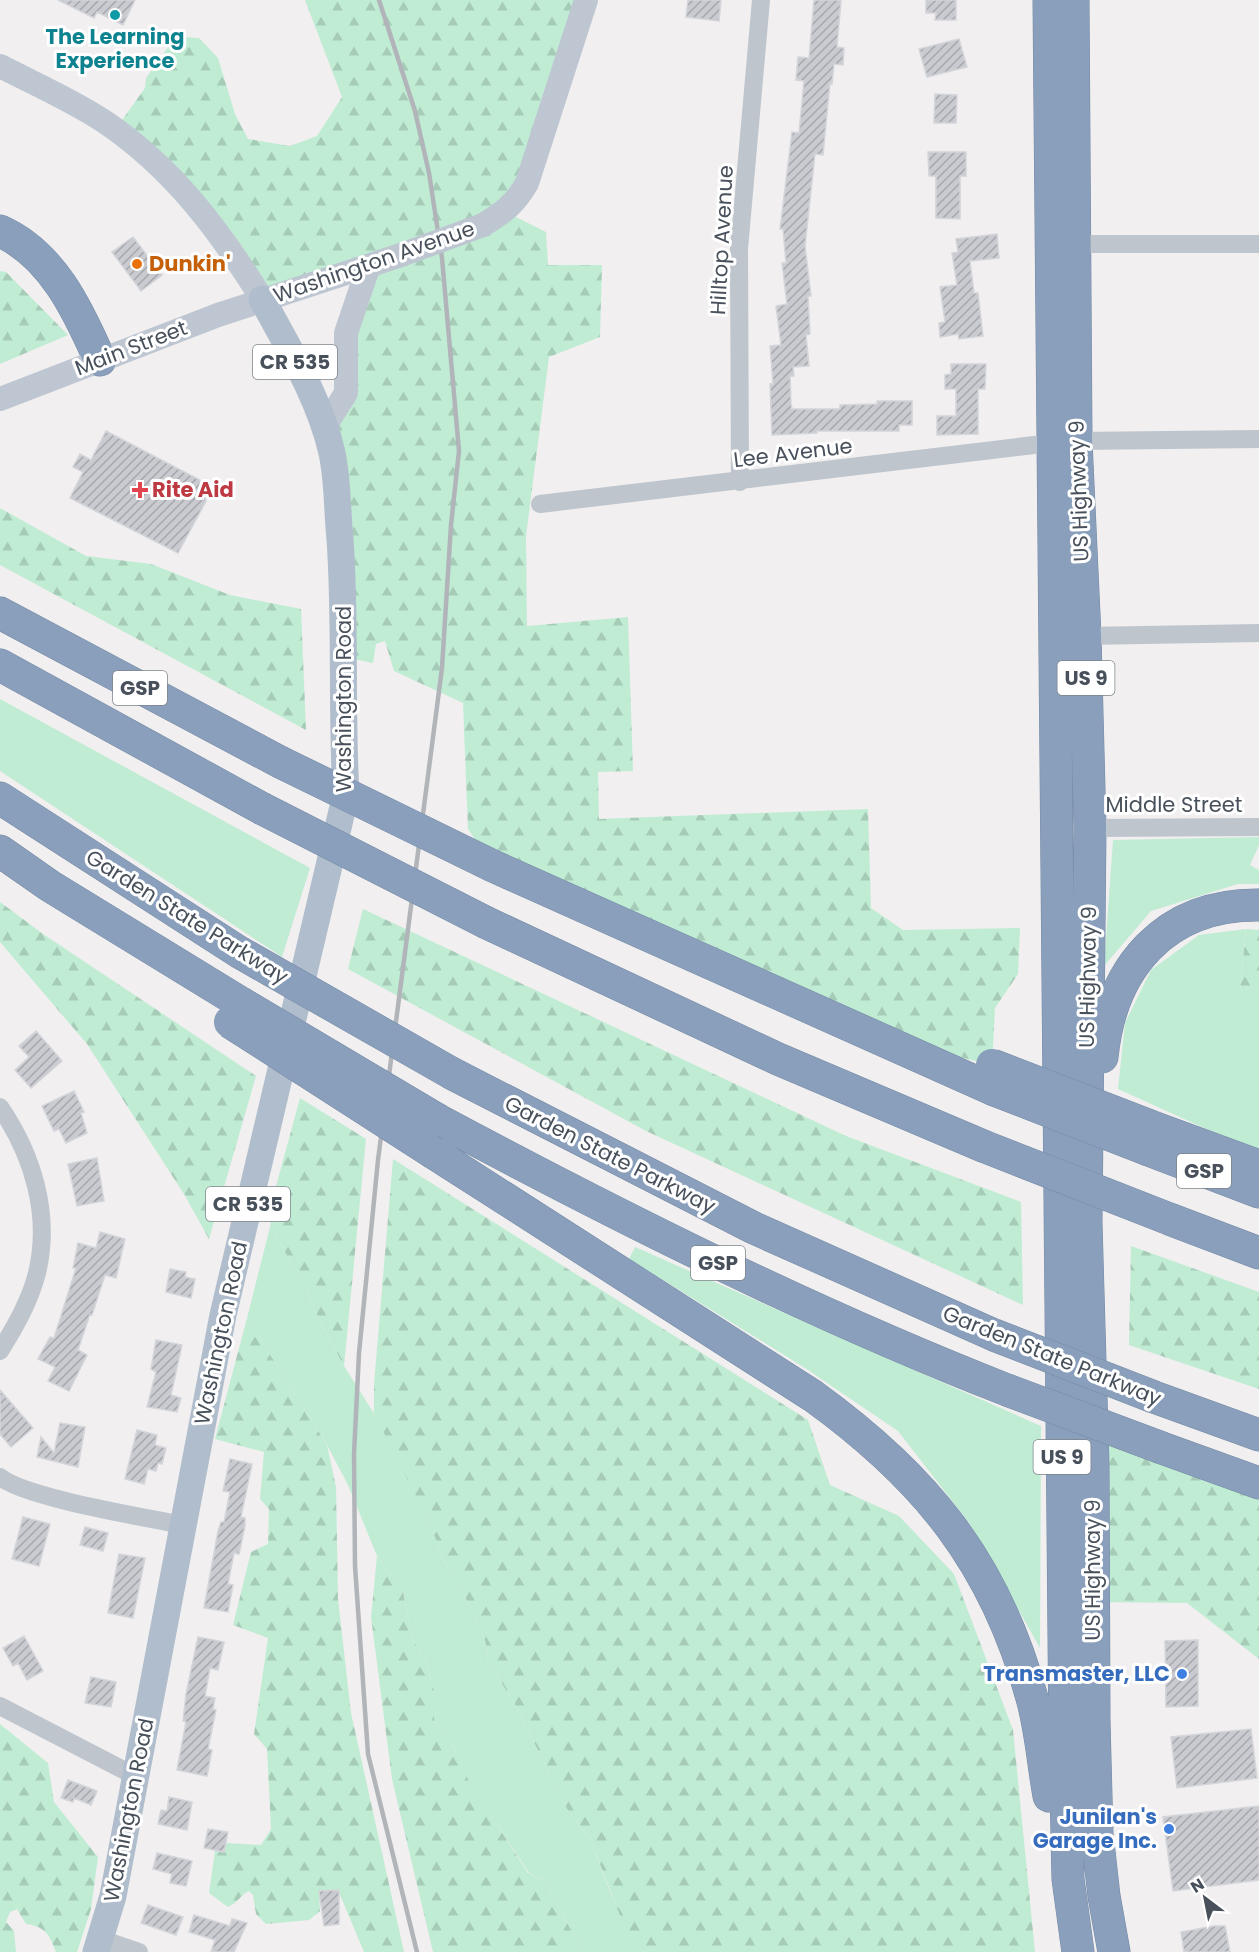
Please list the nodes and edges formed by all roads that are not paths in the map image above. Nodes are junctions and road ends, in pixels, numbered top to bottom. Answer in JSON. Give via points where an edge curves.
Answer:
{"nodes":[{"id":1,"x":586,"y":0,"type":"edge"},
{"id":2,"x":761,"y":0,"type":"edge"},
{"id":3,"x":1049,"y":0,"type":"edge"},
{"id":4,"x":1073,"y":0,"type":"edge"},
{"id":5,"x":0,"y":66,"type":"edge"},
{"id":6,"x":0,"y":231,"type":"edge"},
{"id":7,"x":1076,"y":244,"type":"junction"},
{"id":8,"x":1259,"y":244,"type":"edge"},
{"id":9,"x":368,"y":268,"type":"junction"},
{"id":10,"x":262,"y":299,"type":"junction"},
{"id":11,"x":100,"y":360,"type":"junction"},
{"id":12,"x":0,"y":399,"type":"edge"},
{"id":13,"x":324,"y":426,"type":"junction"},
{"id":14,"x":1259,"y":439,"type":"edge"},
{"id":15,"x":1064,"y":442,"type":"junction"},
{"id":16,"x":740,"y":482,"type":"junction"},
{"id":17,"x":540,"y":504,"type":"dead end"},
{"id":18,"x":0,"y":613,"type":"edge"},
{"id":19,"x":1259,"y":633,"type":"edge"},
{"id":20,"x":1085,"y":636,"type":"junction"},
{"id":21,"x":0,"y":665,"type":"edge"},
{"id":22,"x":0,"y":798,"type":"edge"},
{"id":23,"x":1259,"y":827,"type":"edge"},
{"id":24,"x":1090,"y":828,"type":"junction"},
{"id":25,"x":0,"y":851,"type":"edge"},
{"id":26,"x":1259,"y":904,"type":"edge"},
{"id":27,"x":235,"y":1013,"type":"junction"},
{"id":28,"x":0,"y":1107,"type":"edge"},
{"id":29,"x":1149,"y":1138,"type":"junction"},
{"id":30,"x":1259,"y":1166,"type":"edge"},
{"id":31,"x":1259,"y":1192,"type":"edge"},
{"id":32,"x":1259,"y":1253,"type":"edge"},
{"id":33,"x":0,"y":1351,"type":"edge"},
{"id":34,"x":1091,"y":1357,"type":"junction"},
{"id":35,"x":1259,"y":1435,"type":"edge"},
{"id":36,"x":1259,"y":1482,"type":"edge"},
{"id":37,"x":2,"y":1484,"type":"edge"},
{"id":38,"x":182,"y":1526,"type":"junction"},
{"id":39,"x":0,"y":1706,"type":"edge"},
{"id":40,"x":137,"y":1777,"type":"junction"},
{"id":41,"x":1068,"y":1879,"type":"junction"},
{"id":42,"x":98,"y":1945,"type":"edge"},
{"id":43,"x":139,"y":1952,"type":"edge"},
{"id":44,"x":1078,"y":1952,"type":"edge"},
{"id":45,"x":1113,"y":1952,"type":"edge"}],
"edges":[{"from":1,"to":9,"type":"main road","name":"Washington Avenue","bridge":true,"via":[[527,183],[506,212],[483,225]]},
{"from":2,"to":16,"type":"street","name":"Hilltop Avenue","via":[[739,249]]},
{"from":3,"to":15,"type":"highway","name":"US Highway 9","number":"US 9"},
{"from":4,"to":7,"type":"highway","name":"US Highway 9","number":"US 9"},
{"from":5,"to":10,"type":"main road","via":[[85,110],[138,146],[195,202],[232,250]]},
{"from":6,"to":11,"type":"highway","via":[[21,243],[49,269],[70,300]]},
{"from":7,"to":8,"type":"street"},
{"from":7,"to":15,"type":"highway","name":"US Highway 9","number":"US 9"},
{"from":9,"to":10,"type":"main road","name":"Washington Avenue"},
{"from":9,"to":13,"type":"main road","via":[[346,333],[346,393]]},
{"from":10,"to":11,"type":"main road","name":"Main Street"},
{"from":10,"to":13,"type":"main road","name":"Washington Road","number":"CR 535"},
{"from":11,"to":12,"type":"main road","name":"Main Street"},
{"from":13,"to":38,"type":"main road","name":"Washington Road","number":"CR 535","via":[[332,453],[344,588],[346,794],[242,1228]]},
{"from":14,"to":15,"type":"street","name":"Lee Avenue"},
{"from":15,"to":16,"type":"street","name":"Lee Avenue"},
{"from":15,"to":20,"type":"highway","name":"US Highway 9","number":"US 9"},
{"from":15,"to":41,"type":"highway","name":"US Highway 9","number":"US 9"},
{"from":16,"to":17,"type":"street","name":"Lee Avenue"},
{"from":18,"to":29,"type":"highway","number":"GSP","bridge":true,"via":[[280,762],[493,866],[883,1038]]},
{"from":19,"to":20,"type":"street"},
{"from":20,"to":24,"type":"highway","name":"US Highway 9","number":"US 9"},
{"from":21,"to":32,"type":"highway","number":"GSP","bridge":true,"via":[[261,808],[487,923],[778,1059],[983,1146]]},
{"from":22,"to":35,"type":"highway","name":"Garden State Parkway","number":"GSP","bridge":true,"via":[[239,952],[453,1074],[754,1228],[994,1335]]},
{"from":23,"to":24,"type":"street","name":"Middle Street"},
{"from":24,"to":34,"type":"highway","name":"US Highway 9","number":"US 9","via":[[1086,1223]]},
{"from":25,"to":27,"type":"highway"},
{"from":26,"to":34,"type":"highway","via":[[1214,909],[1184,920],[1145,949],[1118,988],[1102,1057],[1106,1226]]},
{"from":27,"to":36,"type":"highway","number":"GSP","bridge":true,"via":[[555,1182],[761,1284],[1007,1390]]},
{"from":27,"to":41,"type":"highway","bridge":true,"via":[[434,1153],[813,1396],[889,1456],[933,1502],[970,1553],[1013,1639],[1033,1700],[1048,1794]]},
{"from":28,"to":33,"type":"street","via":[[27,1151],[40,1207],[41,1240],[37,1272],[21,1316]]},
{"from":29,"to":30,"type":"highway"},
{"from":29,"to":31,"type":"highway","number":"GSP"},
{"from":34,"to":45,"type":"highway","name":"US Highway 9","number":"US 9","via":[[1096,1798],[1102,1886]]},
{"from":37,"to":38,"type":"street"},
{"from":38,"to":40,"type":"main road","name":"Washington Road","number":"CR 535"},
{"from":39,"to":40,"type":"street"},
{"from":40,"to":42,"type":"main road","name":"Washington Road","number":"CR 535","via":[[113,1896]]},
{"from":41,"to":44,"type":"highway","name":"US Highway 9","number":"US 9"},
{"from":42,"to":43,"type":"street"}]}
